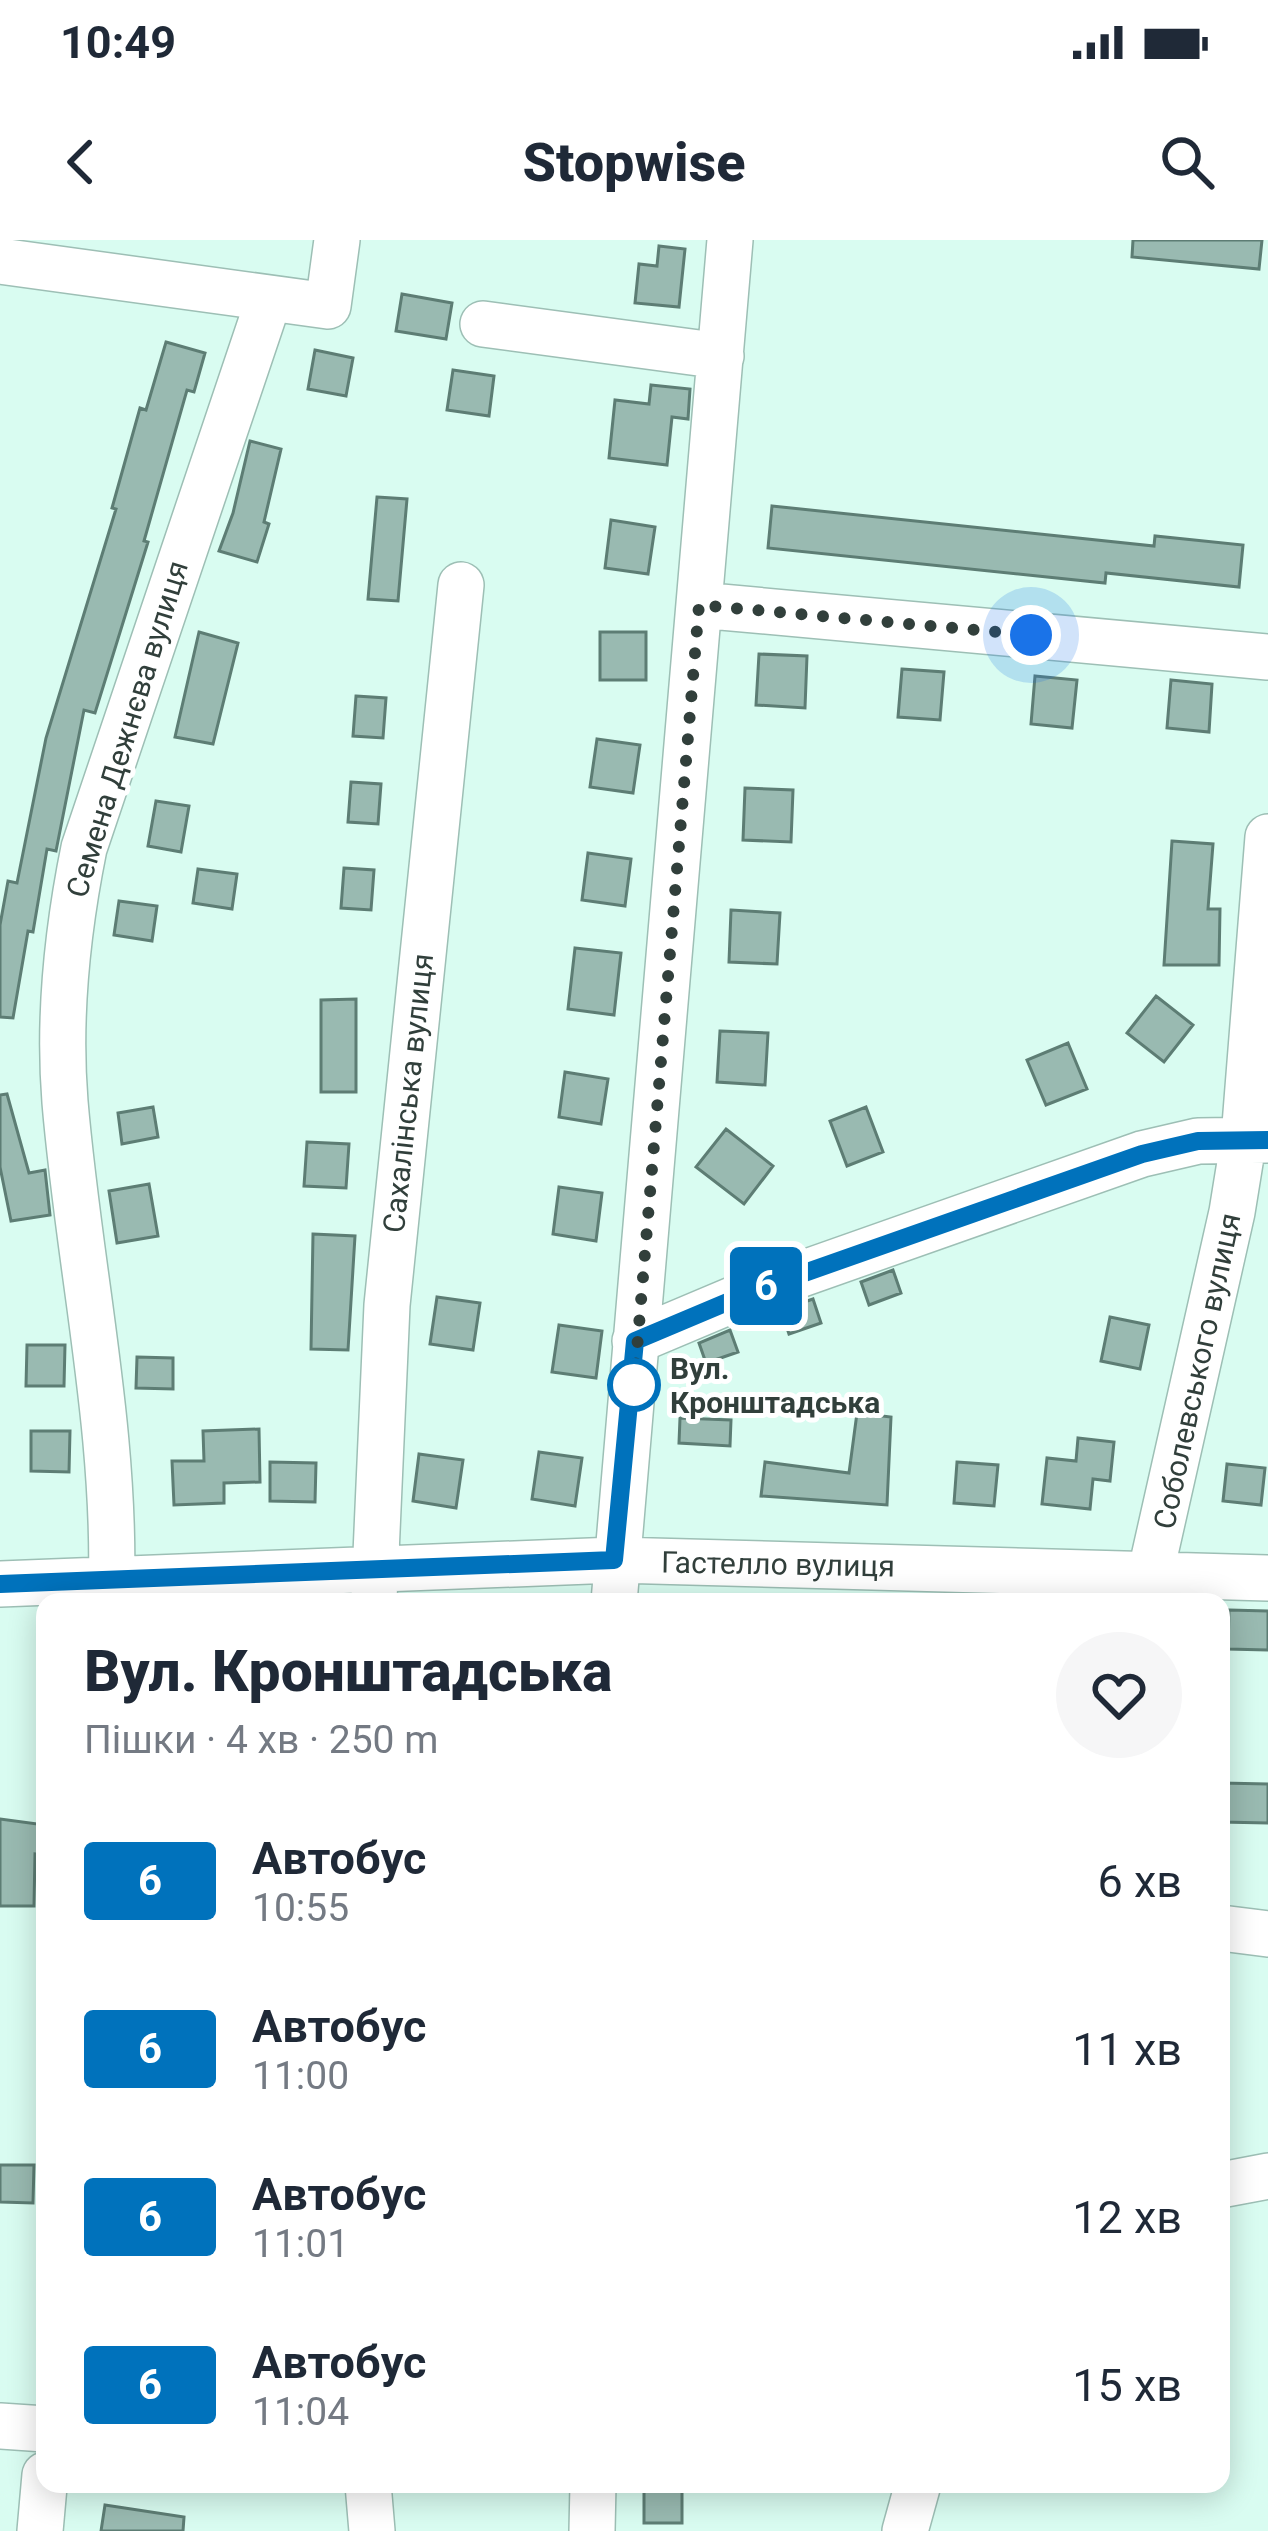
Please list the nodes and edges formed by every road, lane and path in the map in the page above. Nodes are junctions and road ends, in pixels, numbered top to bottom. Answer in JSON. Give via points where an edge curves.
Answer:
{"nodes":[{"id":1,"x":337,"y":240,"type":"edge"},
{"id":2,"x":730,"y":240,"type":"edge"},
{"id":3,"x":0,"y":261,"type":"edge"},
{"id":4,"x":269,"y":299,"type":"junction"},
{"id":5,"x":483,"y":324,"type":"dead end"},
{"id":6,"x":721,"y":356,"type":"junction"},
{"id":7,"x":460,"y":585,"type":"dead end"},
{"id":8,"x":699,"y":605,"type":"junction"},
{"id":9,"x":1268,"y":657,"type":"edge"},
{"id":10,"x":1268,"y":837,"type":"edge"},
{"id":11,"x":1256,"y":1139,"type":"edge"},
{"id":12,"x":635,"y":1341,"type":"junction"},
{"id":13,"x":1268,"y":1578,"type":"edge"},
{"id":14,"x":614,"y":1581,"type":"edge"},
{"id":15,"x":0,"y":1584,"type":"edge"},
{"id":16,"x":374,"y":1587,"type":"edge"},
{"id":17,"x":1148,"y":1588,"type":"edge"},
{"id":18,"x":111,"y":1592,"type":"edge"},
{"id":19,"x":1230,"y":1929,"type":"edge"},
{"id":20,"x":1268,"y":1934,"type":"edge"},
{"id":21,"x":1268,"y":2176,"type":"edge"},
{"id":22,"x":1230,"y":2183,"type":"edge"},
{"id":23,"x":0,"y":2426,"type":"edge"},
{"id":24,"x":36,"y":2428,"type":"edge"},
{"id":25,"x":43,"y":2493,"type":"edge"},
{"id":26,"x":369,"y":2493,"type":"edge"},
{"id":27,"x":593,"y":2493,"type":"edge"},
{"id":28,"x":916,"y":2493,"type":"edge"},
{"id":29,"x":40,"y":2531,"type":"edge"},
{"id":30,"x":372,"y":2531,"type":"edge"},
{"id":31,"x":592,"y":2531,"type":"edge"},
{"id":32,"x":905,"y":2531,"type":"edge"}],
"edges":[{"from":1,"to":4,"type":"street","via":[[328,306]]},
{"from":2,"to":6,"type":"street"},
{"from":3,"to":4,"type":"street"},
{"from":4,"to":18,"type":"street","name":"Семена Дежнєва вулиця","via":[[91,826],[68,931],[64,1100],[104,1417]]},
{"from":5,"to":6,"type":"street"},
{"from":6,"to":8,"type":"street"},
{"from":7,"to":16,"type":"street","name":"Сахалінська вулиця","via":[[387,1305]]},
{"from":8,"to":9,"type":"street"},
{"from":8,"to":12,"type":"street"},
{"from":10,"to":11,"type":"street","name":"Соболевського вулиця"},
{"from":11,"to":12,"type":"street","via":[[1142,1154]]},
{"from":11,"to":17,"type":"street","name":"Соболевського вулиця"},
{"from":12,"to":14,"type":"street"},
{"from":13,"to":17,"type":"street","name":"Гастелло вулиця"},
{"from":14,"to":16,"type":"street","name":"Гастелло вулиця"},
{"from":14,"to":17,"type":"street","name":"Гастелло вулиця"},
{"from":15,"to":18,"type":"street","name":"Гастелло вулиця"},
{"from":16,"to":18,"type":"street","name":"Гастелло вулиця"},
{"from":19,"to":20,"type":"street"},
{"from":21,"to":22,"type":"street"},
{"from":23,"to":24,"type":"street"},
{"from":25,"to":29,"type":"street"},
{"from":26,"to":30,"type":"street"},
{"from":27,"to":31,"type":"street"},
{"from":28,"to":32,"type":"street"}]}
